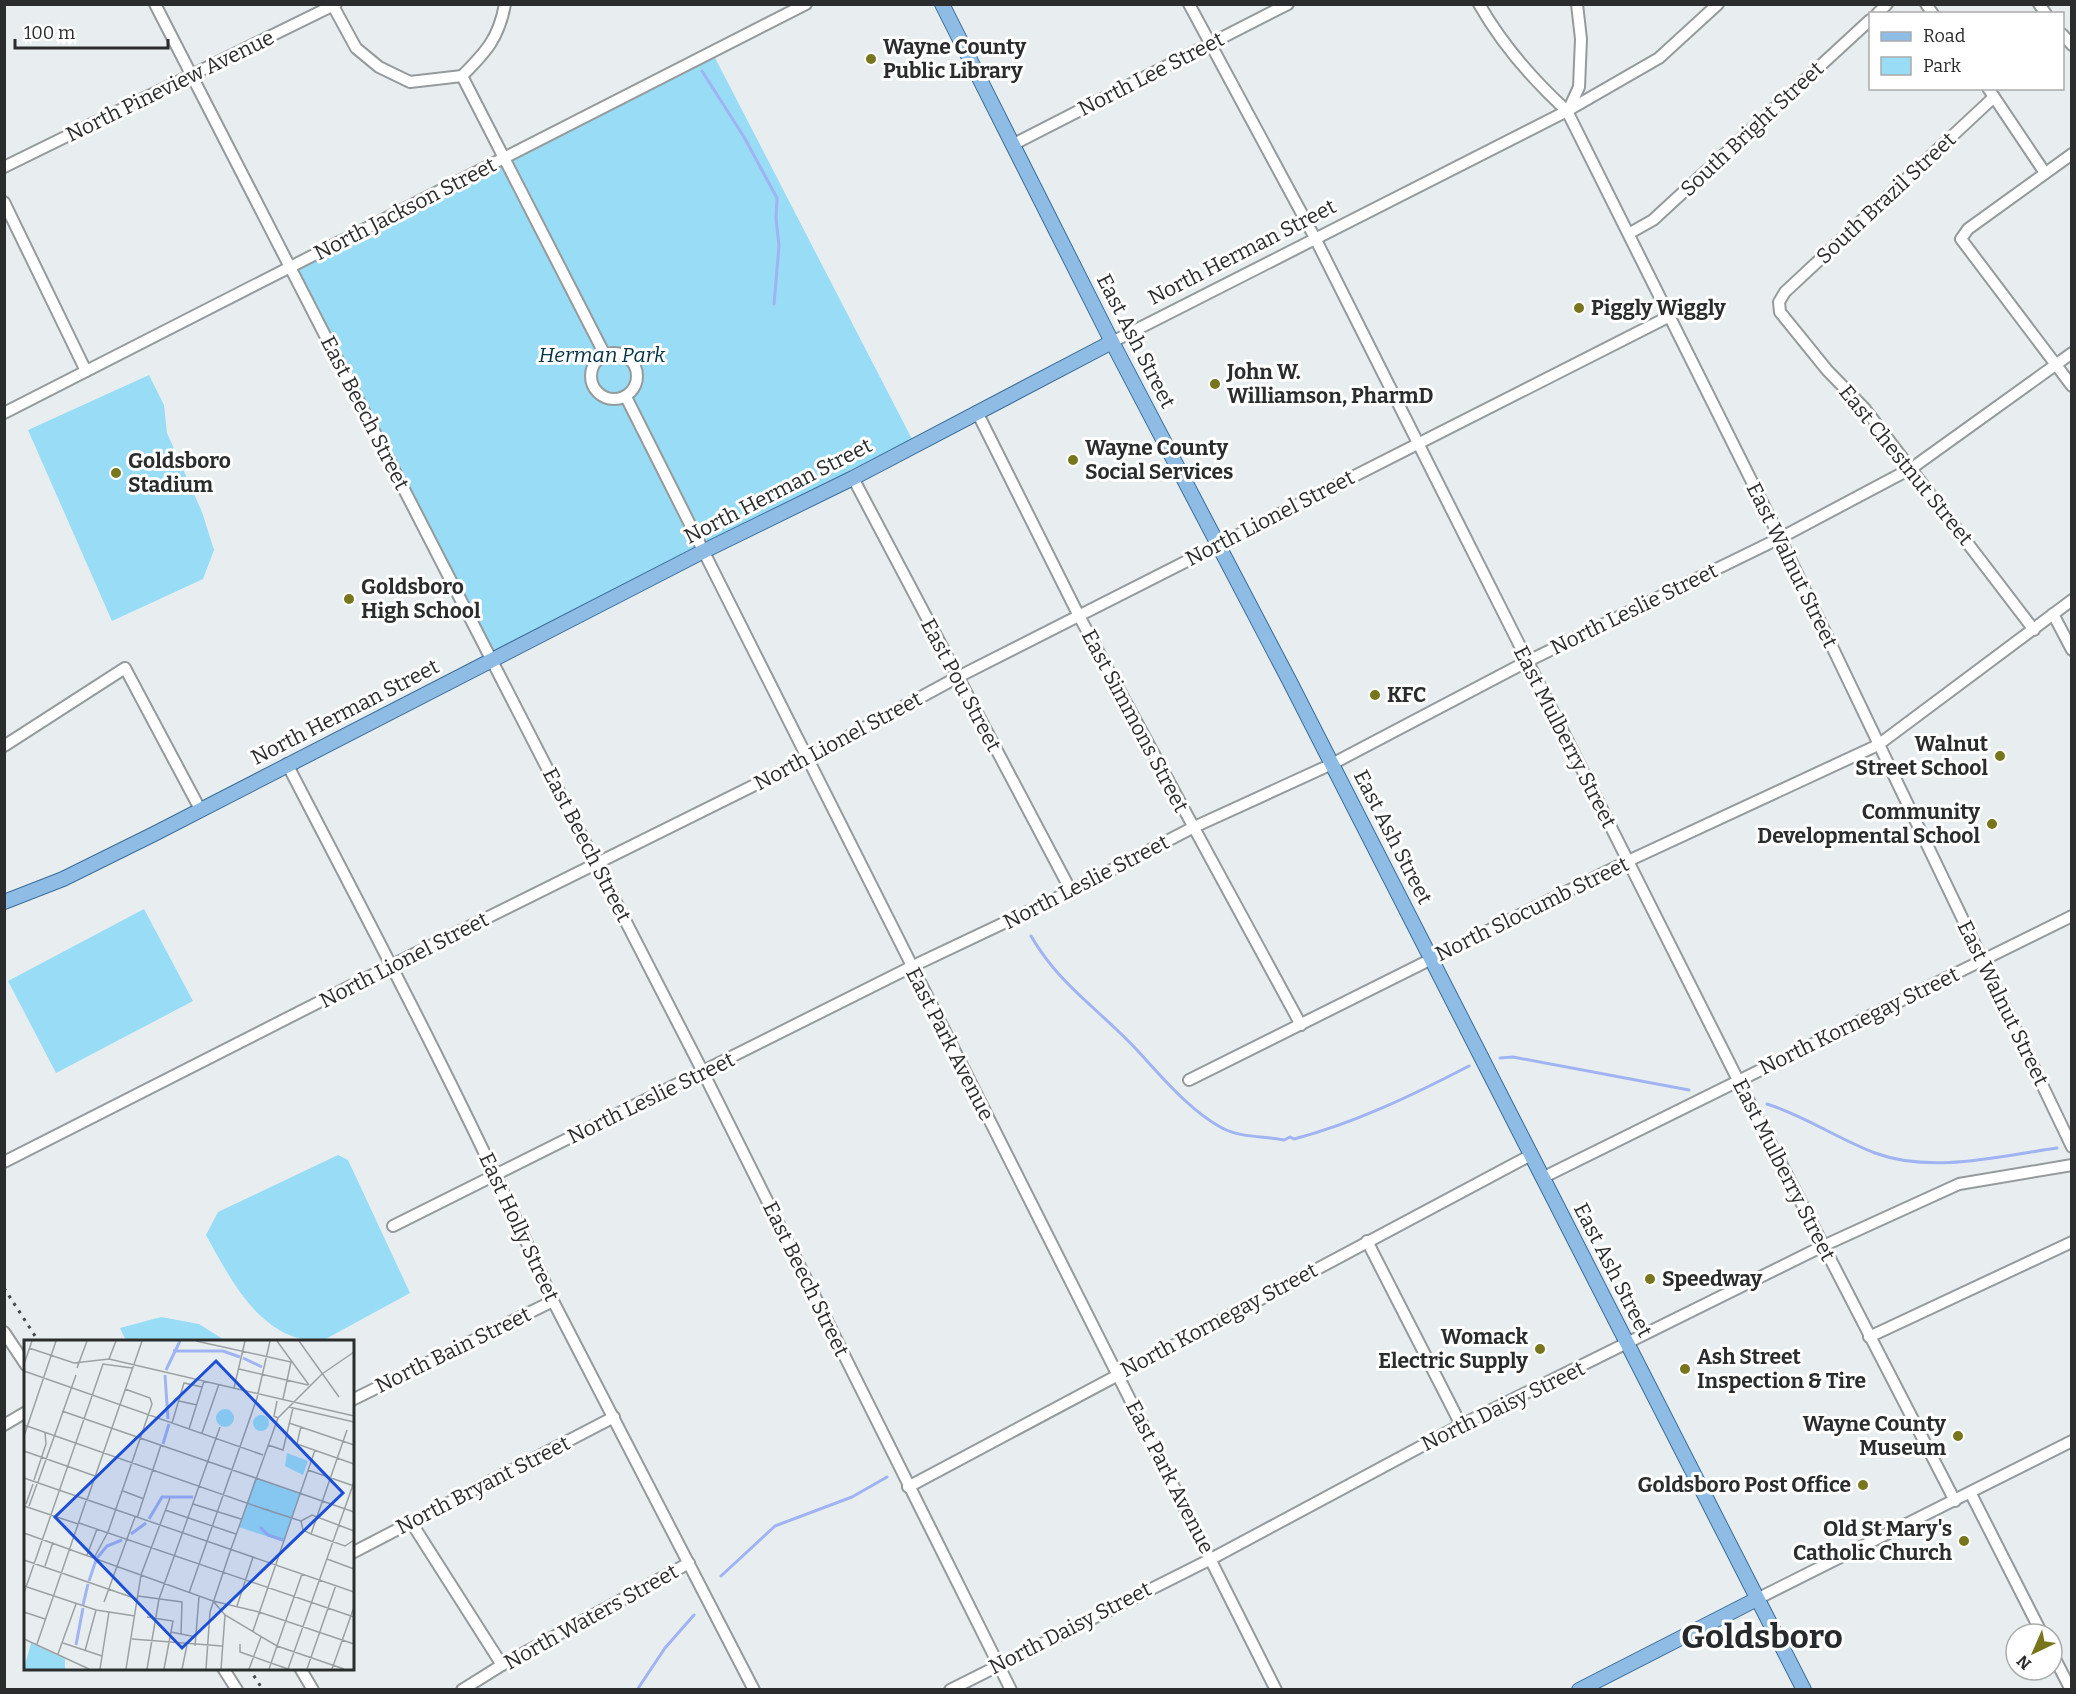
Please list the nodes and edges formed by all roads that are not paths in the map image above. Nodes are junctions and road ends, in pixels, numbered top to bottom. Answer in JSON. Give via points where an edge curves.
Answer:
{"nodes":[{"id":1,"x":155,"y":4,"type":"edge"},
{"id":2,"x":505,"y":4,"type":"edge"},
{"id":3,"x":806,"y":4,"type":"edge"},
{"id":4,"x":942,"y":4,"type":"edge"},
{"id":5,"x":1189,"y":4,"type":"edge"},
{"id":6,"x":1288,"y":4,"type":"edge"},
{"id":7,"x":1479,"y":4,"type":"edge"},
{"id":8,"x":1577,"y":4,"type":"edge"},
{"id":9,"x":1718,"y":4,"type":"edge"},
{"id":10,"x":334,"y":5,"type":"edge"},
{"id":11,"x":1869,"y":21,"type":"edge"},
{"id":12,"x":1210,"y":44,"type":"junction"},
{"id":13,"x":191,"y":75,"type":"junction"},
{"id":14,"x":462,"y":76,"type":"junction"},
{"id":15,"x":1992,"y":93,"type":"edge"},
{"id":16,"x":1568,"y":111,"type":"junction"},
{"id":17,"x":1014,"y":144,"type":"junction"},
{"id":18,"x":2072,"y":154,"type":"edge"},
{"id":19,"x":502,"y":159,"type":"junction"},
{"id":20,"x":4,"y":167,"type":"edge"},
{"id":21,"x":2045,"y":173,"type":"junction"},
{"id":22,"x":4,"y":202,"type":"edge"},
{"id":23,"x":1630,"y":233,"type":"junction"},
{"id":24,"x":1315,"y":238,"type":"junction"},
{"id":25,"x":290,"y":267,"type":"junction"},
{"id":26,"x":1779,"y":302,"type":"joint"},
{"id":27,"x":1670,"y":316,"type":"junction"},
{"id":28,"x":1112,"y":342,"type":"junction"},
{"id":29,"x":2072,"y":354,"type":"edge"},
{"id":30,"x":605,"y":355,"type":"junction"},
{"id":31,"x":2055,"y":365,"type":"junction"},
{"id":32,"x":86,"y":371,"type":"junction"},
{"id":33,"x":2072,"y":386,"type":"edge"},
{"id":34,"x":626,"y":397,"type":"junction"},
{"id":35,"x":4,"y":412,"type":"edge"},
{"id":36,"x":977,"y":412,"type":"junction"},
{"id":37,"x":1419,"y":444,"type":"junction"},
{"id":38,"x":1912,"y":468,"type":"junction"},
{"id":39,"x":853,"y":478,"type":"junction"},
{"id":40,"x":1780,"y":538,"type":"junction"},
{"id":41,"x":1219,"y":544,"type":"junction"},
{"id":42,"x":702,"y":552,"type":"junction"},
{"id":43,"x":2072,"y":600,"type":"edge"},
{"id":44,"x":2053,"y":614,"type":"junction"},
{"id":45,"x":1079,"y":616,"type":"junction"},
{"id":46,"x":2034,"y":630,"type":"junction"},
{"id":47,"x":2072,"y":650,"type":"edge"},
{"id":48,"x":493,"y":661,"type":"junction"},
{"id":49,"x":1526,"y":662,"type":"junction"},
{"id":50,"x":956,"y":678,"type":"junction"},
{"id":51,"x":1878,"y":745,"type":"junction"},
{"id":52,"x":4,"y":746,"type":"edge"},
{"id":53,"x":807,"y":759,"type":"junction"},
{"id":54,"x":287,"y":764,"type":"junction"},
{"id":55,"x":1332,"y":764,"type":"junction"},
{"id":56,"x":200,"y":809,"type":"junction"},
{"id":57,"x":1192,"y":828,"type":"junction"},
{"id":58,"x":1628,"y":861,"type":"junction"},
{"id":59,"x":597,"y":864,"type":"junction"},
{"id":60,"x":1071,"y":891,"type":"junction"},
{"id":61,"x":4,"y":902,"type":"edge"},
{"id":62,"x":2072,"y":916,"type":"edge"},
{"id":63,"x":1431,"y":959,"type":"junction"},
{"id":64,"x":1983,"y":961,"type":"junction"},
{"id":65,"x":392,"y":965,"type":"junction"},
{"id":66,"x":911,"y":967,"type":"junction"},
{"id":67,"x":1301,"y":1025,"type":"junction"},
{"id":68,"x":703,"y":1072,"type":"junction"},
{"id":69,"x":1189,"y":1080,"type":"dead end"},
{"id":70,"x":1738,"y":1080,"type":"junction"},
{"id":71,"x":2072,"y":1147,"type":"edge"},
{"id":72,"x":1531,"y":1155,"type":"junction"},
{"id":73,"x":4,"y":1162,"type":"edge"},
{"id":74,"x":2072,"y":1165,"type":"edge"},
{"id":75,"x":495,"y":1175,"type":"junction"},
{"id":76,"x":1542,"y":1178,"type":"junction"},
{"id":77,"x":393,"y":1226,"type":"dead end"},
{"id":78,"x":1367,"y":1241,"type":"junction"},
{"id":79,"x":2072,"y":1242,"type":"edge"},
{"id":80,"x":1823,"y":1246,"type":"junction"},
{"id":81,"x":553,"y":1301,"type":"junction"},
{"id":82,"x":4,"y":1332,"type":"edge"},
{"id":83,"x":1869,"y":1337,"type":"junction"},
{"id":84,"x":1627,"y":1345,"type":"junction"},
{"id":85,"x":24,"y":1362,"type":"edge"},
{"id":86,"x":1118,"y":1375,"type":"junction"},
{"id":87,"x":354,"y":1399,"type":"edge"},
{"id":88,"x":24,"y":1413,"type":"edge"},
{"id":89,"x":614,"y":1417,"type":"junction"},
{"id":90,"x":4,"y":1425,"type":"edge"},
{"id":91,"x":1461,"y":1425,"type":"junction"},
{"id":92,"x":2072,"y":1441,"type":"edge"},
{"id":93,"x":908,"y":1487,"type":"junction"},
{"id":94,"x":1971,"y":1494,"type":"junction"},
{"id":95,"x":1955,"y":1501,"type":"junction"},
{"id":96,"x":411,"y":1522,"type":"junction"},
{"id":97,"x":354,"y":1552,"type":"edge"},
{"id":98,"x":1211,"y":1558,"type":"junction"},
{"id":99,"x":689,"y":1563,"type":"junction"},
{"id":100,"x":1757,"y":1599,"type":"junction"},
{"id":101,"x":2036,"y":1622,"type":"edge"},
{"id":102,"x":998,"y":1663,"type":"junction"},
{"id":103,"x":502,"y":1665,"type":"junction"},
{"id":104,"x":224,"y":1670,"type":"edge"},
{"id":105,"x":301,"y":1670,"type":"edge"},
{"id":106,"x":237,"y":1689,"type":"edge"},
{"id":107,"x":313,"y":1689,"type":"edge"},
{"id":108,"x":462,"y":1689,"type":"edge"},
{"id":109,"x":754,"y":1689,"type":"edge"},
{"id":110,"x":950,"y":1689,"type":"edge"},
{"id":111,"x":1011,"y":1689,"type":"edge"},
{"id":112,"x":1276,"y":1689,"type":"edge"},
{"id":113,"x":1579,"y":1689,"type":"edge"},
{"id":114,"x":1803,"y":1689,"type":"edge"}],
"edges":[{"from":1,"to":13,"type":"street","name":"East Beech Street"},
{"from":2,"to":14,"type":"street","via":[[501,28],[485,53]]},
{"from":3,"to":19,"type":"street","name":"North Jackson Street"},
{"from":4,"to":17,"type":"main road","name":"East Ash Street"},
{"from":5,"to":12,"type":"street","name":"East Mulberry Street"},
{"from":6,"to":12,"type":"street","name":"North Lee Street"},
{"from":7,"to":16,"type":"street","name":"East Walnut Street","via":[[1516,59]]},
{"from":8,"to":16,"type":"street","via":[[1581,39],[1579,87]]},
{"from":9,"to":16,"type":"street","name":"North Herman Street","via":[[1659,58]]},
{"from":10,"to":13,"type":"street","name":"North Pineview Avenue"},
{"from":10,"to":14,"type":"street","via":[[356,48],[379,67],[410,82]]},
{"from":11,"to":23,"type":"street","name":"South Bright Street","via":[[1653,220]]},
{"from":12,"to":17,"type":"street","name":"North Lee Street"},
{"from":12,"to":24,"type":"street","name":"East Mulberry Street"},
{"from":13,"to":20,"type":"street","name":"North Pineview Avenue"},
{"from":13,"to":25,"type":"street","name":"East Beech Street"},
{"from":14,"to":19,"type":"street"},
{"from":15,"to":21,"type":"street"},
{"from":15,"to":26,"type":"street","name":"South Brazil Street"},
{"from":16,"to":23,"type":"street","name":"East Walnut Street"},
{"from":16,"to":24,"type":"street","name":"North Herman Street"},
{"from":17,"to":28,"type":"main road","name":"East Ash Street"},
{"from":18,"to":21,"type":"street"},
{"from":19,"to":25,"type":"street","name":"North Jackson Street"},
{"from":19,"to":30,"type":"street"},
{"from":21,"to":31,"type":"street","via":[[1968,229],[1961,239]]},
{"from":22,"to":32,"type":"street"},
{"from":23,"to":27,"type":"street","name":"East Walnut Street"},
{"from":24,"to":28,"type":"street","name":"North Herman Street"},
{"from":24,"to":37,"type":"street","name":"East Mulberry Street"},
{"from":25,"to":32,"type":"street","name":"North Jackson Street"},
{"from":25,"to":48,"type":"street","name":"East Beech Street"},
{"from":26,"to":38,"type":"street","name":"East Chestnut Street","via":[[1780,312]]},
{"from":27,"to":37,"type":"street","name":"North Lionel Street"},
{"from":27,"to":40,"type":"street","name":"East Walnut Street"},
{"from":28,"to":36,"type":"main road","name":"North Herman Street"},
{"from":28,"to":41,"type":"main road","name":"East Ash Street"},
{"from":29,"to":31,"type":"street","name":"North Leslie Street"},
{"from":30,"to":34,"type":"street","via":[[621,354],[635,367],[636,386]]},
{"from":30,"to":34,"type":"street","via":[[593,366],[593,386],[606,398]]},
{"from":31,"to":33,"type":"street"},
{"from":31,"to":38,"type":"street","name":"North Leslie Street"},
{"from":32,"to":35,"type":"street","name":"North Jackson Street"},
{"from":34,"to":42,"type":"street","name":"East Park Avenue"},
{"from":36,"to":39,"type":"main road","name":"North Herman Street"},
{"from":36,"to":45,"type":"street","name":"East Simmons Street"},
{"from":37,"to":41,"type":"street","name":"North Lionel Street"},
{"from":37,"to":49,"type":"street","name":"East Mulberry Street"},
{"from":38,"to":40,"type":"street","name":"North Leslie Street"},
{"from":38,"to":46,"type":"street","name":"East Chestnut Street"},
{"from":39,"to":42,"type":"main road","name":"North Herman Street"},
{"from":39,"to":50,"type":"street","name":"East Pou Street"},
{"from":40,"to":49,"type":"street","name":"North Leslie Street"},
{"from":40,"to":51,"type":"street","name":"East Walnut Street"},
{"from":41,"to":45,"type":"street","name":"North Lionel Street"},
{"from":41,"to":55,"type":"main road","name":"East Ash Street"},
{"from":42,"to":48,"type":"main road","name":"North Herman Street"},
{"from":42,"to":53,"type":"street","name":"East Park Avenue"},
{"from":43,"to":44,"type":"street","name":"North Slocumb Street"},
{"from":44,"to":46,"type":"street","name":"North Slocumb Street"},
{"from":44,"to":47,"type":"street"},
{"from":45,"to":50,"type":"street","name":"North Lionel Street"},
{"from":45,"to":57,"type":"street","name":"East Simmons Street"},
{"from":46,"to":51,"type":"street","name":"North Slocumb Street"},
{"from":48,"to":54,"type":"main road","name":"North Herman Street"},
{"from":48,"to":59,"type":"street","name":"East Beech Street"},
{"from":49,"to":55,"type":"street","name":"North Leslie Street"},
{"from":49,"to":58,"type":"street","name":"East Mulberry Street"},
{"from":50,"to":53,"type":"street","name":"North Lionel Street"},
{"from":50,"to":60,"type":"street","name":"East Pou Street"},
{"from":51,"to":58,"type":"street","name":"North Slocumb Street"},
{"from":51,"to":64,"type":"street","name":"East Walnut Street"},
{"from":52,"to":56,"type":"street","via":[[125,668]]},
{"from":53,"to":59,"type":"street","name":"North Lionel Street"},
{"from":53,"to":66,"type":"street","name":"East Park Avenue"},
{"from":54,"to":56,"type":"main road","name":"North Herman Street"},
{"from":54,"to":65,"type":"street","name":"East Holly Street"},
{"from":55,"to":57,"type":"street","name":"North Leslie Street"},
{"from":55,"to":63,"type":"main road","name":"East Ash Street"},
{"from":56,"to":61,"type":"main road","name":"North Herman Street","via":[[63,879]]},
{"from":57,"to":60,"type":"street","name":"North Leslie Street"},
{"from":57,"to":67,"type":"street","name":"East Simmons Street"},
{"from":58,"to":63,"type":"street","name":"North Slocumb Street"},
{"from":58,"to":70,"type":"street","name":"East Mulberry Street"},
{"from":59,"to":65,"type":"street","name":"North Lionel Street"},
{"from":59,"to":68,"type":"street","name":"East Beech Street"},
{"from":60,"to":66,"type":"street","name":"North Leslie Street"},
{"from":62,"to":64,"type":"street","name":"North Kornegay Street"},
{"from":63,"to":67,"type":"street","name":"North Slocumb Street"},
{"from":63,"to":72,"type":"main road","name":"East Ash Street"},
{"from":64,"to":70,"type":"street","name":"North Kornegay Street"},
{"from":64,"to":71,"type":"street","name":"East Walnut Street"},
{"from":65,"to":73,"type":"street","name":"North Lionel Street"},
{"from":65,"to":75,"type":"street","name":"East Holly Street"},
{"from":66,"to":68,"type":"street","name":"North Leslie Street"},
{"from":66,"to":86,"type":"street","name":"East Park Avenue"},
{"from":67,"to":69,"type":"street","name":"North Slocumb Street"},
{"from":68,"to":75,"type":"street","name":"North Leslie Street"},
{"from":68,"to":93,"type":"street","name":"East Beech Street"},
{"from":70,"to":76,"type":"street","name":"North Kornegay Street"},
{"from":70,"to":80,"type":"street","name":"East Mulberry Street"},
{"from":72,"to":76,"type":"main road","name":"East Ash Street"},
{"from":72,"to":78,"type":"street","name":"North Kornegay Street"},
{"from":74,"to":80,"type":"street","name":"North Daisy Street","via":[[1959,1184]]},
{"from":75,"to":77,"type":"street","name":"North Leslie Street"},
{"from":75,"to":81,"type":"street","name":"East Holly Street"},
{"from":76,"to":84,"type":"main road","name":"East Ash Street"},
{"from":78,"to":86,"type":"street","name":"North Kornegay Street"},
{"from":78,"to":91,"type":"street"},
{"from":79,"to":83,"type":"street"},
{"from":80,"to":83,"type":"street","name":"East Mulberry Street"},
{"from":80,"to":84,"type":"street","name":"North Daisy Street"},
{"from":81,"to":87,"type":"street","name":"North Bain Street"},
{"from":81,"to":89,"type":"street","name":"East Holly Street"},
{"from":82,"to":85,"type":"street"},
{"from":83,"to":95,"type":"street","name":"East Mulberry Street"},
{"from":84,"to":91,"type":"street","name":"North Daisy Street"},
{"from":84,"to":100,"type":"main road","name":"East Ash Street"},
{"from":86,"to":93,"type":"street","name":"North Kornegay Street"},
{"from":86,"to":98,"type":"street","name":"East Park Avenue"},
{"from":88,"to":90,"type":"street"},
{"from":89,"to":96,"type":"street","name":"North Bryant Street"},
{"from":89,"to":99,"type":"street","name":"East Holly Street"},
{"from":91,"to":98,"type":"street","name":"North Daisy Street"},
{"from":92,"to":94,"type":"street"},
{"from":93,"to":102,"type":"street","name":"East Beech Street"},
{"from":94,"to":95,"type":"street"},
{"from":94,"to":101,"type":"street"},
{"from":95,"to":100,"type":"street"},
{"from":96,"to":97,"type":"street","name":"North Bryant Street"},
{"from":96,"to":103,"type":"street"},
{"from":98,"to":102,"type":"street","name":"North Daisy Street"},
{"from":98,"to":112,"type":"street","name":"East Park Avenue"},
{"from":99,"to":103,"type":"street","name":"North Waters Street"},
{"from":99,"to":109,"type":"street","name":"East Holly Street"},
{"from":100,"to":113,"type":"main road"},
{"from":100,"to":114,"type":"main road","name":"East Ash Street"},
{"from":102,"to":110,"type":"street","name":"North Daisy Street"},
{"from":102,"to":111,"type":"street","name":"East Beech Street"},
{"from":103,"to":108,"type":"street","name":"North Waters Street"},
{"from":104,"to":106,"type":"street"},
{"from":105,"to":107,"type":"street"}]}
